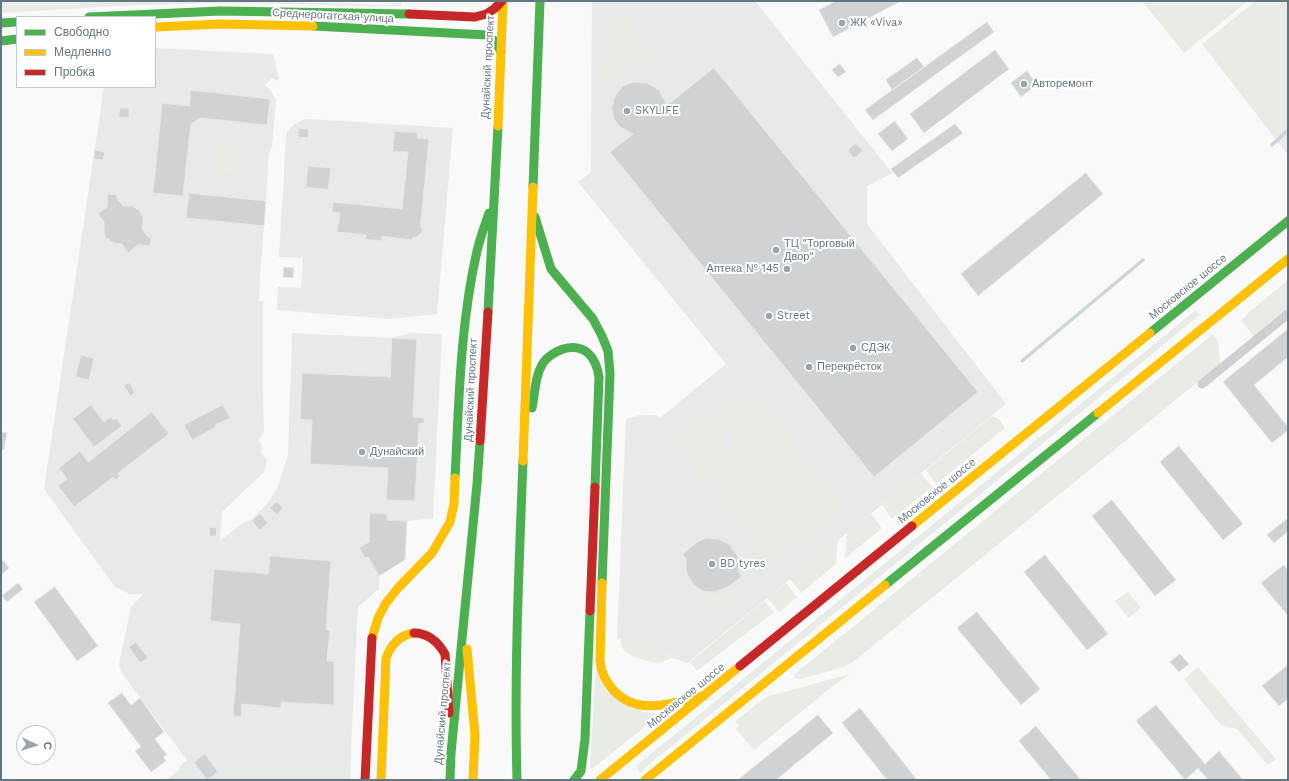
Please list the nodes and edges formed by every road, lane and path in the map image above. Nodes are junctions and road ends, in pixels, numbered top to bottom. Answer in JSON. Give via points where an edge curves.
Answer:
{"nodes":[{"id":1,"x":503,"y":1,"type":"edge"},
{"id":2,"x":540,"y":1,"type":"edge"},
{"id":3,"x":103,"y":16,"type":"edge"},
{"id":4,"x":16,"y":22,"type":"edge"},
{"id":5,"x":1,"y":23,"type":"edge"},
{"id":6,"x":156,"y":27,"type":"edge"},
{"id":7,"x":16,"y":39,"type":"edge"},
{"id":8,"x":1,"y":41,"type":"edge"},
{"id":9,"x":501,"y":52,"type":"junction"},
{"id":10,"x":495,"y":194,"type":"junction"},
{"id":11,"x":532,"y":201,"type":"junction"},
{"id":12,"x":1288,"y":221,"type":"edge"},
{"id":13,"x":1288,"y":259,"type":"edge"},
{"id":14,"x":1288,"y":314,"type":"edge"},
{"id":15,"x":1202,"y":384,"type":"dead end"},
{"id":16,"x":523,"y":453,"type":"junction"},
{"id":17,"x":464,"y":615,"type":"junction"},
{"id":18,"x":705,"y":696,"type":"junction"},
{"id":19,"x":516,"y":744,"type":"junction"},
{"id":20,"x":451,"y":753,"type":"junction"},
{"id":21,"x":602,"y":779,"type":"edge"},
{"id":22,"x":365,"y":780,"type":"edge"},
{"id":23,"x":381,"y":780,"type":"edge"},
{"id":24,"x":450,"y":780,"type":"edge"},
{"id":25,"x":473,"y":780,"type":"edge"},
{"id":26,"x":511,"y":780,"type":"edge"},
{"id":27,"x":517,"y":780,"type":"edge"},
{"id":28,"x":574,"y":780,"type":"edge"},
{"id":29,"x":645,"y":780,"type":"edge"}],
"edges":[{"from":1,"to":3,"type":"main road","name":"Среднерогатская улица","via":[[486,14],[475,17],[398,13],[220,11]]},
{"from":1,"to":9,"type":"main road","name":"Дунайский проспект"},
{"from":2,"to":11,"type":"main road"},
{"from":4,"to":5,"type":"main road"},
{"from":6,"to":9,"type":"main road","name":"Среднерогатская улица","via":[[220,24],[328,26],[487,35],[498,43]]},
{"from":7,"to":8,"type":"main road"},
{"from":9,"to":10,"type":"main road","name":"Дунайский проспект"},
{"from":10,"to":17,"type":"main road","name":"Дунайский проспект","via":[[477,484]]},
{"from":10,"to":22,"type":"main road","via":[[477,249],[468,294],[462,348],[454,504],[450,522],[432,553],[386,603],[372,636]]},
{"from":11,"to":16,"type":"main road"},
{"from":11,"to":18,"type":"main road","via":[[551,269],[593,319],[608,351],[610,373],[601,670],[610,687],[635,704],[657,707]]},
{"from":12,"to":18,"type":"main road","name":"Московское шоссе"},
{"from":13,"to":29,"type":"main road"},
{"from":14,"to":15,"type":"street"},
{"from":16,"to":19,"type":"main road"},
{"from":16,"to":28,"type":"main road","via":[[539,372],[548,358],[566,348],[578,348],[587,352],[594,358],[599,377],[585,740],[580,771]]},
{"from":17,"to":20,"type":"main road","name":"Дунайский проспект"},
{"from":17,"to":25,"type":"main road","via":[[475,734]]},
{"from":18,"to":21,"type":"main road","name":"Московское шоссе"},
{"from":19,"to":26,"type":"main road"},
{"from":19,"to":27,"type":"main road"},
{"from":20,"to":23,"type":"main road","via":[[445,654],[439,644],[428,635],[419,633],[405,636],[391,647],[386,658]]},
{"from":20,"to":24,"type":"main road","name":"Дунайский проспект"}]}
